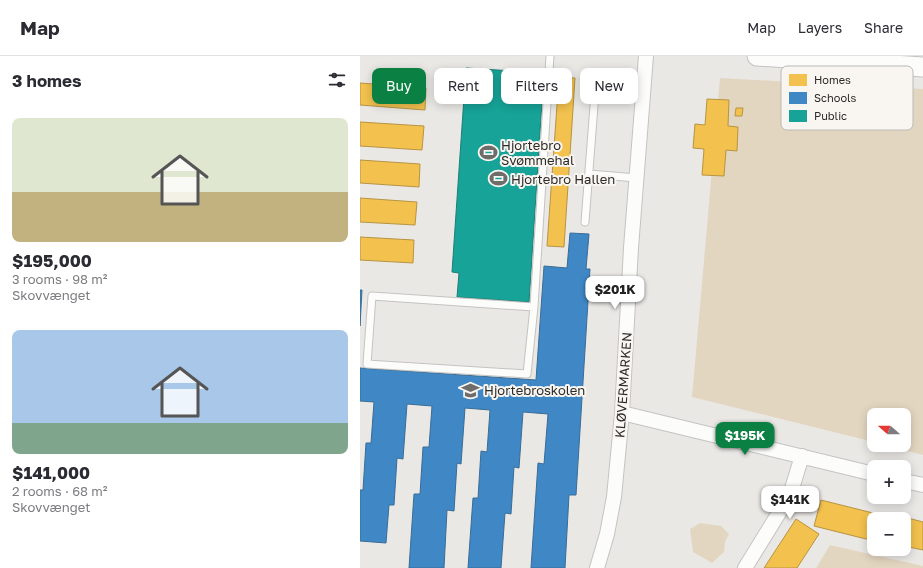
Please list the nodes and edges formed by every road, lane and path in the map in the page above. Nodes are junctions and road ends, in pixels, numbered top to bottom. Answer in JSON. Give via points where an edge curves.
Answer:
{"nodes":[{"id":1,"x":550,"y":56,"type":"edge"},
{"id":2,"x":646,"y":56,"type":"edge"},
{"id":3,"x":757,"y":56,"type":"edge"},
{"id":4,"x":908,"y":66,"type":"edge"},
{"id":5,"x":913,"y":66,"type":"edge"},
{"id":6,"x":923,"y":67,"type":"edge"},
{"id":7,"x":594,"y":104,"type":"edge"},
{"id":8,"x":589,"y":174,"type":"junction"},
{"id":9,"x":637,"y":178,"type":"junction"},
{"id":10,"x":585,"y":222,"type":"dead end"},
{"id":11,"x":534,"y":307,"type":"junction"},
{"id":12,"x":622,"y":413,"type":"junction"},
{"id":13,"x":802,"y":456,"type":"junction"},
{"id":14,"x":867,"y":472,"type":"edge"},
{"id":15,"x":911,"y":483,"type":"edge"},
{"id":16,"x":923,"y":486,"type":"edge"},
{"id":17,"x":597,"y":568,"type":"edge"},
{"id":18,"x":746,"y":568,"type":"edge"}],
"edges":[{"from":1,"to":11,"type":"lane"},
{"from":2,"to":9,"type":"street","name":"KLØVERMARKEN"},
{"from":3,"to":4,"type":"street"},
{"from":5,"to":6,"type":"street"},
{"from":7,"to":8,"type":"lane"},
{"from":8,"to":9,"type":"lane"},
{"from":8,"to":10,"type":"lane"},
{"from":9,"to":12,"type":"street","name":"KLØVERMARKEN"},
{"from":11,"to":11,"type":"lane","via":[[527,374],[367,364],[372,296]]},
{"from":12,"to":13,"type":"street"},
{"from":12,"to":17,"type":"street","name":"KLØVERMARKEN","via":[[614,497]]},
{"from":13,"to":14,"type":"street"},
{"from":13,"to":18,"type":"street","via":[[790,495]]},
{"from":15,"to":16,"type":"street"}]}
